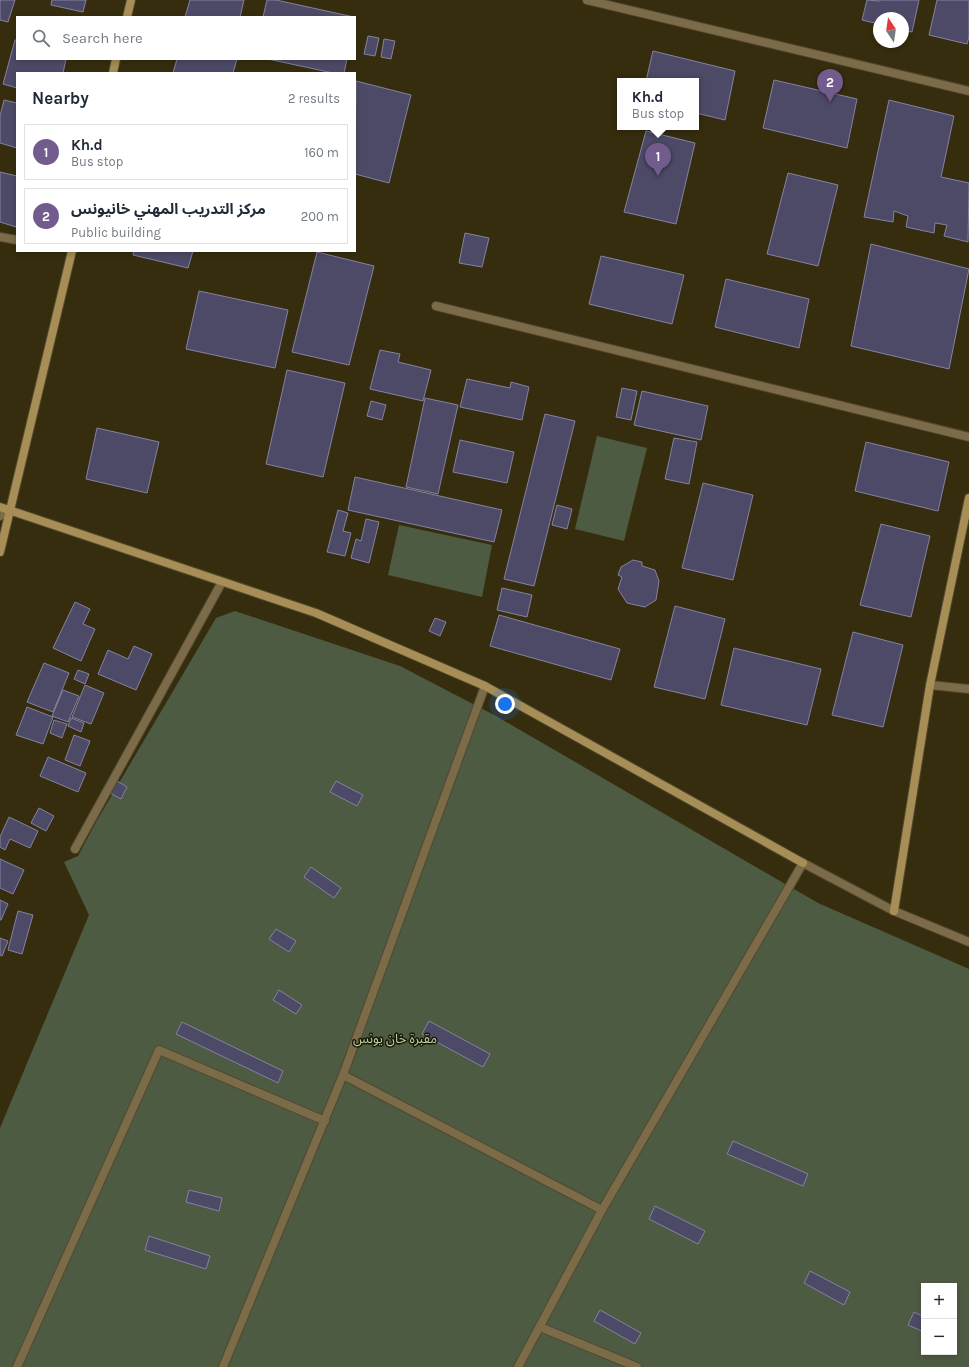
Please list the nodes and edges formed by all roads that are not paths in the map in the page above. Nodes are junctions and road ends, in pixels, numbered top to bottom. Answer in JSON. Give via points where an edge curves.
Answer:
{"nodes":[{"id":1,"x":131,"y":0,"type":"edge"},
{"id":2,"x":587,"y":0,"type":"edge"},
{"id":3,"x":127,"y":16,"type":"edge"},
{"id":4,"x":116,"y":60,"type":"edge"},
{"id":5,"x":113,"y":72,"type":"edge"},
{"id":6,"x":969,"y":91,"type":"edge"},
{"id":7,"x":0,"y":237,"type":"edge"},
{"id":8,"x":16,"y":240,"type":"edge"},
{"id":9,"x":72,"y":252,"type":"edge"},
{"id":10,"x":436,"y":306,"type":"dead end"},
{"id":11,"x":969,"y":437,"type":"edge"},
{"id":12,"x":969,"y":498,"type":"edge"},
{"id":13,"x":0,"y":507,"type":"edge"},
{"id":14,"x":10,"y":510,"type":"junction"},
{"id":15,"x":0,"y":516,"type":"edge"},
{"id":16,"x":0,"y":552,"type":"edge"},
{"id":17,"x":222,"y":582,"type":"junction"},
{"id":18,"x":930,"y":685,"type":"junction"},
{"id":19,"x":485,"y":686,"type":"junction"},
{"id":20,"x":969,"y":689,"type":"edge"},
{"id":21,"x":75,"y":849,"type":"dead end"},
{"id":22,"x":803,"y":862,"type":"junction"},
{"id":23,"x":894,"y":911,"type":"junction"},
{"id":24,"x":969,"y":942,"type":"edge"},
{"id":25,"x":343,"y":1075,"type":"junction"},
{"id":26,"x":325,"y":1121,"type":"junction"},
{"id":27,"x":602,"y":1210,"type":"junction"},
{"id":28,"x":540,"y":1327,"type":"junction"},
{"id":29,"x":17,"y":1367,"type":"edge"},
{"id":30,"x":223,"y":1367,"type":"edge"},
{"id":31,"x":518,"y":1367,"type":"edge"},
{"id":32,"x":637,"y":1367,"type":"edge"}],
"edges":[{"from":1,"to":3,"type":"street"},
{"from":2,"to":6,"type":"street"},
{"from":4,"to":5,"type":"street"},
{"from":7,"to":8,"type":"street"},
{"from":9,"to":14,"type":"street"},
{"from":10,"to":11,"type":"street"},
{"from":12,"to":18,"type":"street"},
{"from":13,"to":14,"type":"street"},
{"from":14,"to":15,"type":"street"},
{"from":14,"to":16,"type":"street"},
{"from":14,"to":17,"type":"street"},
{"from":17,"to":19,"type":"street","via":[[316,613]]},
{"from":17,"to":21,"type":"street"},
{"from":18,"to":20,"type":"street"},
{"from":18,"to":23,"type":"street"},
{"from":19,"to":22,"type":"street"},
{"from":19,"to":25,"type":"street"},
{"from":22,"to":23,"type":"street"},
{"from":22,"to":27,"type":"street"},
{"from":23,"to":24,"type":"street"},
{"from":25,"to":26,"type":"street"},
{"from":25,"to":27,"type":"street"},
{"from":26,"to":29,"type":"street","via":[[159,1050]]},
{"from":26,"to":30,"type":"street"},
{"from":27,"to":28,"type":"street"},
{"from":28,"to":31,"type":"street"},
{"from":28,"to":32,"type":"street"}]}
